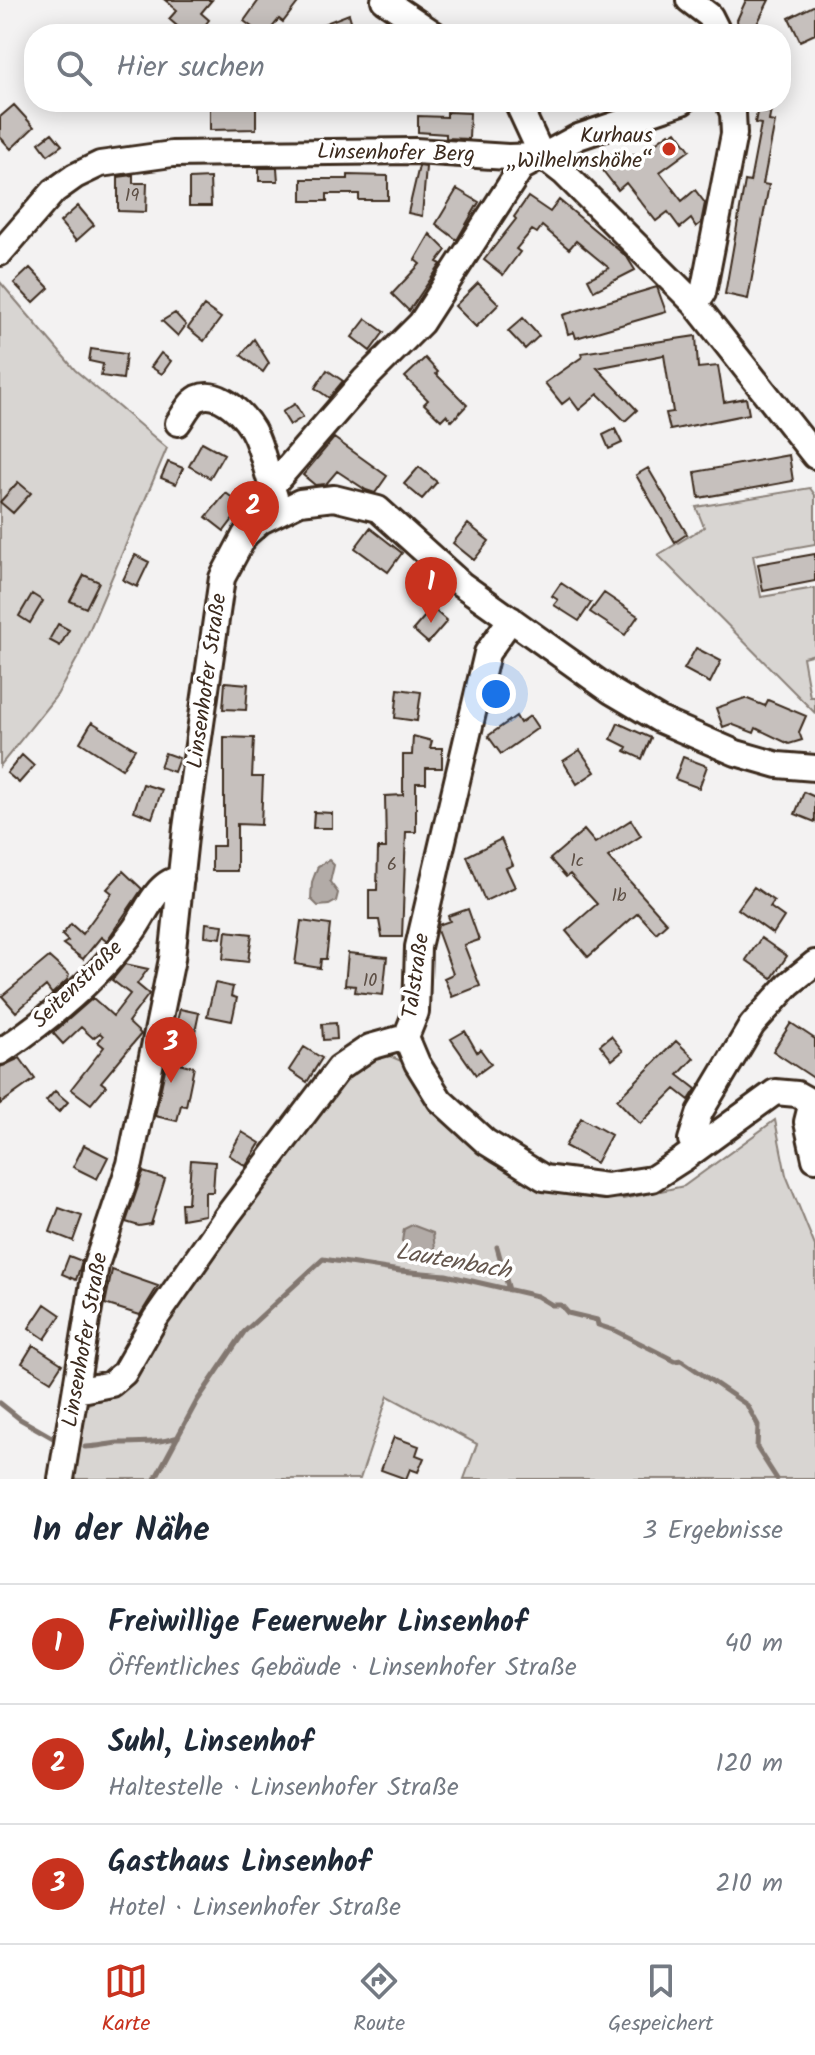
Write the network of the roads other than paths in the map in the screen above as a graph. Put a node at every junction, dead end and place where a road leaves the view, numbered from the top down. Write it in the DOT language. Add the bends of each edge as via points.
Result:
graph roads {
  1 [pos="384,0"];
  2 [pos="689,0"];
  3 [pos="419,24"];
  4 [pos="714,24"];
  5 [pos="522,112"];
  6 [pos="652,112"];
  7 [pos="733,112"];
  8 [pos="542,156"];
  9 [pos="0,253"];
  10 [pos="695,304"];
  11 [pos="178,423"];
  12 [pos="811,442"];
  13 [pos="275,499"];
  14 [pos="511,619"];
  15 [pos="815,768"];
  16 [pos="181,879"];
  17 [pos="815,963"];
  18 [pos="406,1037"];
  19 [pos="0,1052"];
  20 [pos="814,1103"];
  21 [pos="696,1149"];
  22 [pos="815,1159"];
  23 [pos="76,1391"];
  24 [pos="61,1479"];
  1 -- 3 [label="street"];
  2 -- 4 [label="street"];
  5 -- 8 [label="street"];
  6 -- 8 [label="street" via="578,137"];
  7 -- 10 [label="street" via="734,134 703,293"];
  8 -- 9 [label="street, Linsenhofer Berg" via="415,151 172,154 100,164 54,191"];
  8 -- 10 [label="street"];
  8 -- 13 [label="street" via="521,168 421,323 364,380"];
  10 -- 12 [label="street"];
  11 -- 13 [label="street" via="194,400 204,396 240,413 255,434"];
  13 -- 14 [label="street, Linsenhofer Straße" via="334,498 378,509 461,584"];
  13 -- 16 [label="street, Linsenhofer Straße" via="245,535 222,578"];
  14 -- 15 [label="street, Linsenhofer Straße" via="660,720 736,753"];
  14 -- 18 [label="street, Talstraße" via="487,653 418,947 416,1012"];
  16 -- 19 [label="street, Seitenstraße" via="164,885 134,930 91,978"];
  16 -- 23 [label="street, Linsenhofer Straße" via="172,959 133,1150 96,1265"];
  17 -- 21 [label="street" via="752,1025 700,1112 691,1140"];
  18 -- 21 [label="street" via="440,1100 486,1142 544,1178 606,1186 652,1179"];
  18 -- 23 [label="street, Talstraße" via="370,1047 339,1068 227,1216 124,1373 111,1384"];
  20 -- 21 [label="street" via="797,1094 775,1092"];
  20 -- 22 [label="street" via="807,1122"];
  23 -- 24 [label="street, Linsenhofer Straße"];
}
